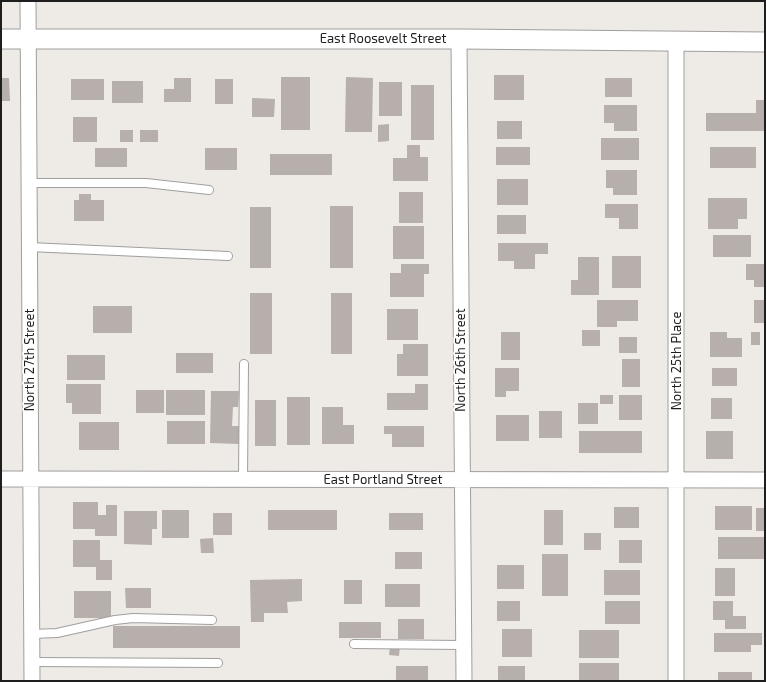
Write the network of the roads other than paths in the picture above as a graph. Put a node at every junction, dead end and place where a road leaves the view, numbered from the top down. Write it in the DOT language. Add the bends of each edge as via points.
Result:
graph roads {
  1 [pos="28,1"];
  2 [pos="1,38"];
  3 [pos="28,38"];
  4 [pos="459,39"];
  5 [pos="676,41"];
  6 [pos="765,42"];
  7 [pos="29,183"];
  8 [pos="209,190"];
  9 [pos="29,247"];
  10 [pos="228,256"];
  11 [pos="244,364"];
  12 [pos="1,479"];
  13 [pos="30,479"];
  14 [pos="244,479"];
  15 [pos="677,480"];
  16 [pos="765,480"];
  17 [pos="462,481"];
  18 [pos="212,620"];
  19 [pos="32,634"];
  20 [pos="354,644"];
  21 [pos="463,645"];
  22 [pos="32,662"];
  23 [pos="218,663"];
  24 [pos="32,681"];
  25 [pos="464,681"];
  26 [pos="676,681"];
  1 -- 3 [label="street, North 27th Street"];
  2 -- 3 [label="street, East Roosevelt Street"];
  3 -- 4 [label="street, East Roosevelt Street"];
  3 -- 7 [label="street, North 27th Street"];
  4 -- 5 [label="street, East Roosevelt Street"];
  4 -- 17 [label="street, North 26th Street"];
  5 -- 6 [label="street, East Roosevelt Street"];
  5 -- 15 [label="street, North 25th Place"];
  7 -- 8 [label="lane" via="146,183"];
  7 -- 9 [label="street, North 27th Street"];
  9 -- 10 [label="lane"];
  9 -- 13 [label="street, North 27th Street"];
  11 -- 14 [label="lane"];
  12 -- 13 [label="street, East Portland Street"];
  13 -- 14 [label="street, East Portland Street"];
  13 -- 19 [label="street, North 27th Street"];
  14 -- 17 [label="street, East Portland Street"];
  15 -- 16 [label="street, East Portland Street"];
  15 -- 17 [label="street, East Portland Street"];
  15 -- 26 [label="street, North 25th Place"];
  17 -- 21 [label="street, North 26th Street"];
  18 -- 19 [label="lane" via="133,618 57,633"];
  19 -- 22 [label="street, North 27th Street"];
  20 -- 21 [label="lane"];
  21 -- 25 [label="street, North 26th Street"];
  22 -- 23 [label="lane"];
  22 -- 24 [label="street, North 27th Street"];
}
